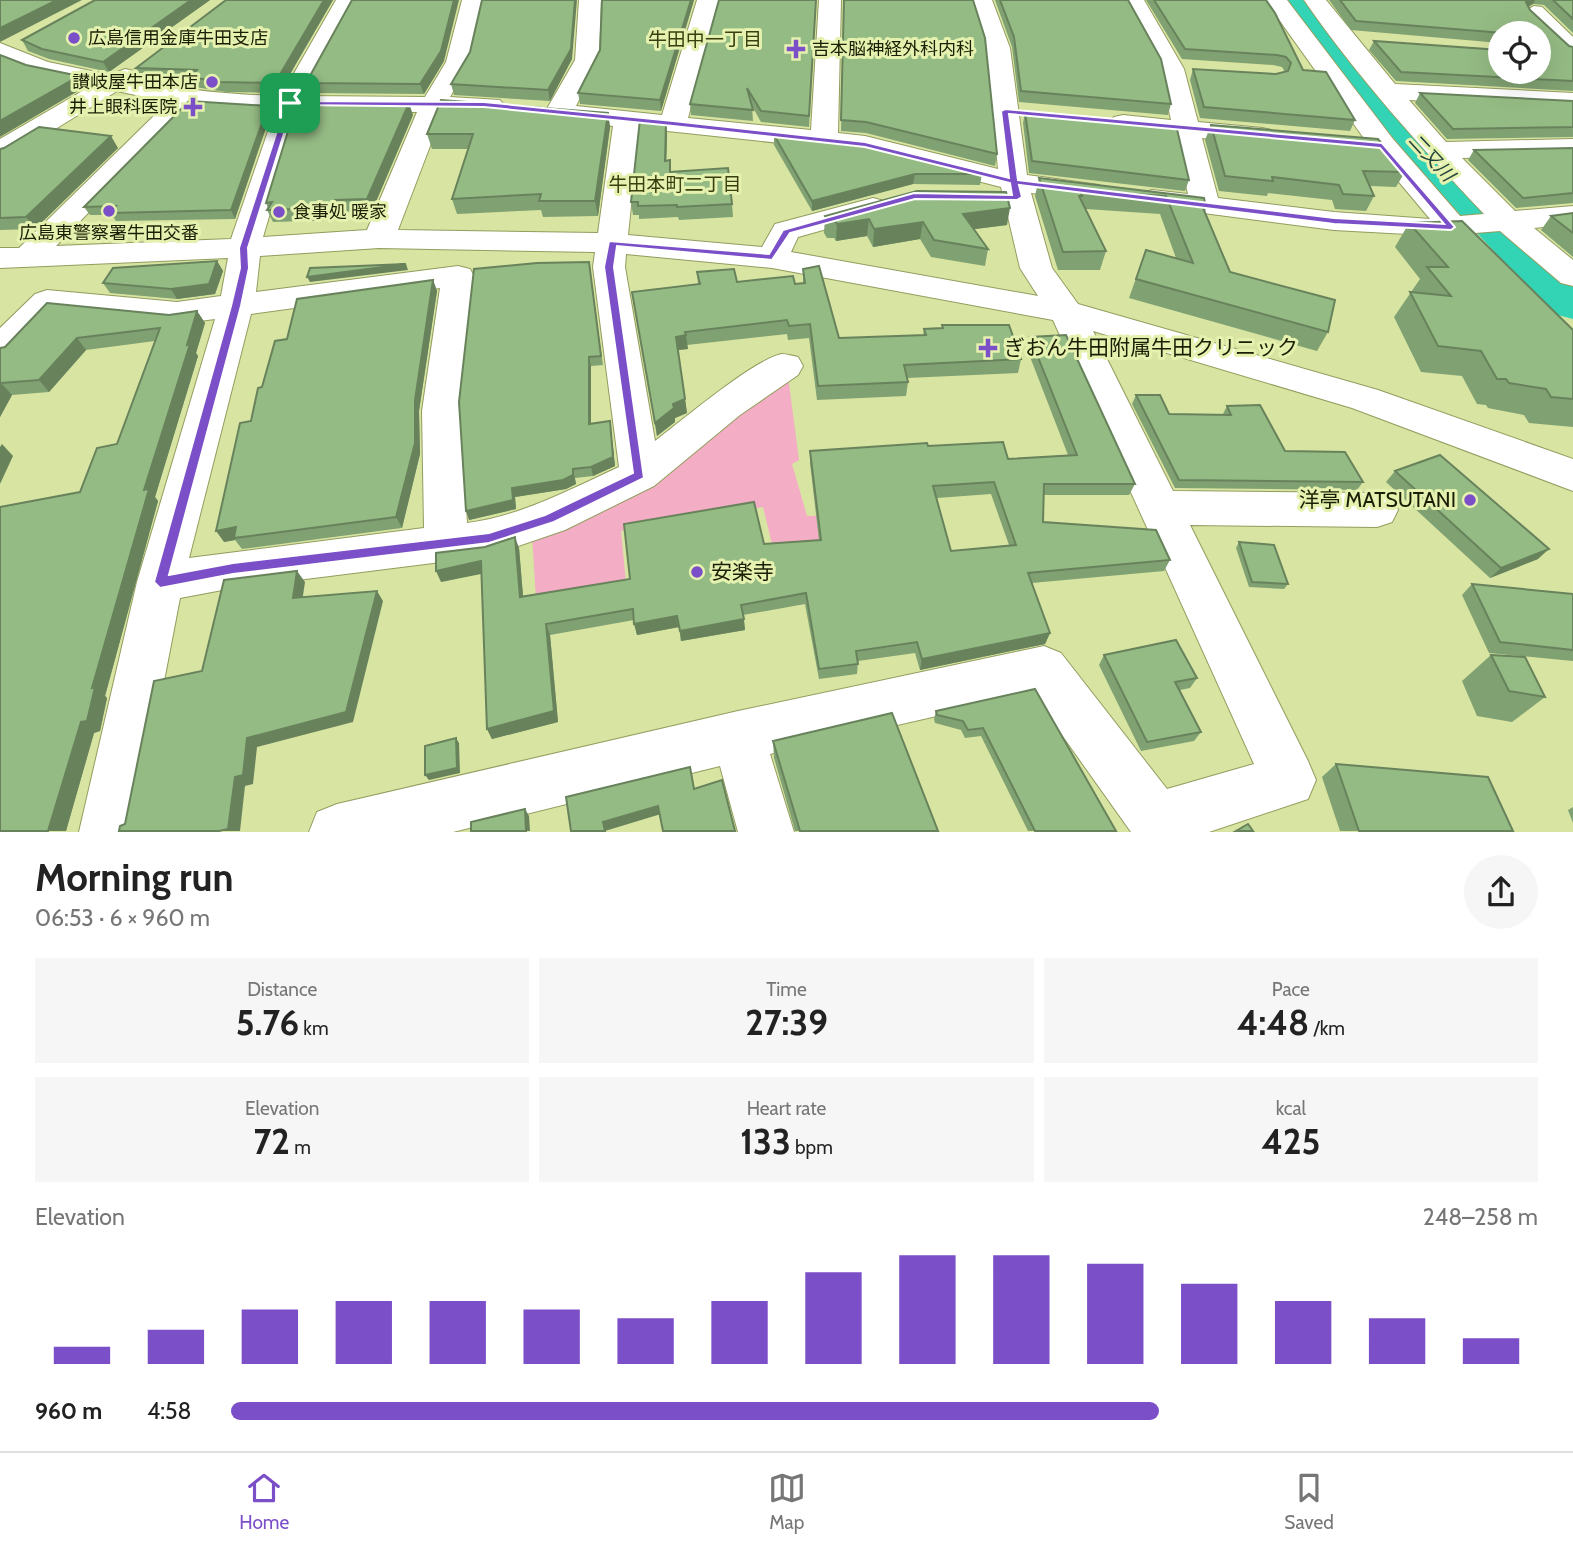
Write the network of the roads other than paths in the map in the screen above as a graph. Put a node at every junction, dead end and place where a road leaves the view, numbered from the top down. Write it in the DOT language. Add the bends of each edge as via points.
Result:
graph roads {
  1 [pos="347,0"];
  2 [pos="473,0"];
  3 [pos="590,0"];
  4 [pos="708,0"];
  5 [pos="830,0"];
  6 [pos="981,0"];
  7 [pos="1133,0"];
  8 [pos="1276,0"];
  9 [pos="1315,0"];
  10 [pos="1534,12"];
  11 [pos="7,49"];
  12 [pos="1573,49"];
  13 [pos="146,61"];
  14 [pos="115,83"];
  15 [pos="1388,91"];
  16 [pos="186,98"];
  17 [pos="1573,102"];
  18 [pos="290,103"];
  19 [pos="433,104"];
  20 [pos="539,110"];
  21 [pos="627,119"];
  22 [pos="1096,120"];
  23 [pos="673,123"];
  24 [pos="1187,130"];
  25 [pos="1291,138"];
  26 [pos="824,140"];
  27 [pos="1573,147"];
  28 [pos="1439,150"];
  29 [pos="0,151"];
  30 [pos="1016,189"];
  31 [pos="950,194"];
  32 [pos="902,200"];
  33 [pos="1205,205"];
  34 [pos="1573,215"];
  35 [pos="1501,222"];
  36 [pos="1457,226"];
  37 [pos="379,239"];
  38 [pos="613,243"];
  39 [pos="244,248"];
  40 [pos="1479,255"];
  41 [pos="15,257"];
  42 [pos="772,258"];
  43 [pos="1573,276"];
  44 [pos="236,306"];
  45 [pos="1066,312"];
  46 [pos="0,349"];
  47 [pos="785,366"];
  48 [pos="639,475"];
  49 [pos="1573,475"];
  50 [pos="1159,508"];
  51 [pos="1377,510"];
  52 [pos="446,544"];
  53 [pos="160,582"];
  54 [pos="738,736"];
  55 [pos="1161,825"];
  56 [pos="107,831"];
  57 [pos="337,831"];
  58 [pos="766,831"];
  1 -- 18 [label="street"];
  2 -- 19 [label="street" via="458,62"];
  3 -- 20 [label="street" via="587,60"];
  4 -- 23 [label="street"];
  5 -- 26 [label="street"];
  6 -- 30 [label="street" via="1018,112"];
  7 -- 24 [label="street" via="1185,70"];
  8 -- 36 [label="street" via="1369,144"];
  9 -- 15 [label="street" via="1356,39"];
  10 -- 12 [label="street"];
  11 -- 14 [label="street" via="41,68"];
  13 -- 14 [label="street"];
  14 -- 16 [label="street"];
  14 -- 29 [label="street"];
  15 -- 17 [label="street"];
  15 -- 28 [label="street"];
  16 -- 18 [label="street"];
  16 -- 41 [label="street"];
  18 -- 19 [label="street"];
  18 -- 39 [label="street"];
  19 -- 20 [label="street"];
  19 -- 37 [label="street"];
  20 -- 21 [label="street"];
  21 -- 23 [label="street"];
  21 -- 38 [label="street"];
  22 -- 24 [label="street"];
  23 -- 26 [label="street"];
  24 -- 25 [label="street"];
  24 -- 33 [label="street"];
  26 -- 30 [label="street" via="865,144"];
  27 -- 28 [label="street"];
  28 -- 35 [label="street"];
  30 -- 31 [label="street"];
  30 -- 33 [label="street"];
  30 -- 45 [label="street" via="1036,268"];
  32 -- 42 [label="street" via="786,232"];
  33 -- 36 [label="street" via="1334,221"];
  34 -- 35 [label="street"];
  35 -- 36 [label="street"];
  35 -- 43 [label="street"];
  36 -- 40 [label="street"];
  37 -- 38 [label="street"];
  37 -- 39 [label="street"];
  38 -- 42 [label="street"];
  38 -- 48 [label="street" via="609,267"];
  39 -- 41 [label="street"];
  39 -- 44 [label="street"];
  42 -- 45 [label="street"];
  44 -- 46 [label="street" via="177,313 47,301"];
  44 -- 52 [label="street" via="458,276 441,411"];
  44 -- 53 [label="street"];
  45 -- 49 [label="street" via="1365,399"];
  45 -- 50 [label="street"];
  47 -- 48 [label="street"];
  48 -- 52 [label="street" via="550,518 489,538"];
  50 -- 51 [label="street"];
  50 -- 55 [label="street" via="1289,780"];
  52 -- 53 [label="street"];
  53 -- 56 [label="street"];
  54 -- 55 [label="street" via="1044,669"];
  54 -- 57 [label="street"];
  54 -- 58 [label="street"];
}
